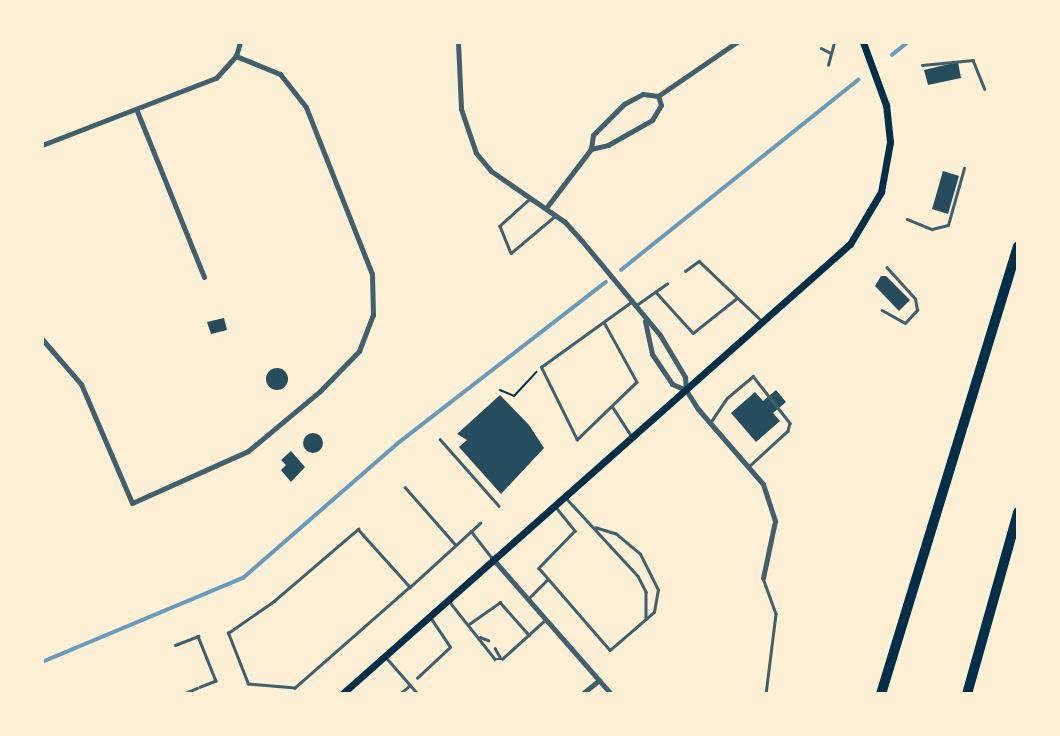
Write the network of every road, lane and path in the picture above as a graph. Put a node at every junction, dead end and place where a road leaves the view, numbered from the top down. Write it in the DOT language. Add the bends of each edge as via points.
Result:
graph roads {
  1 [pos="240,42"];
  2 [pos="458,42"];
  3 [pos="737,42"];
  4 [pos="827,42"];
  5 [pos="863,42"];
  6 [pos="833,43"];
  7 [pos="821,48"];
  8 [pos="831,53"];
  9 [pos="236,56"];
  10 [pos="828,65"];
  11 [pos="922,65"];
  12 [pos="985,89"];
  13 [pos="658,96"];
  14 [pos="137,111"];
  15 [pos="42,145"];
  16 [pos="591,149"];
  17 [pos="964,168"];
  18 [pos="532,197"];
  19 [pos="546,208"];
  20 [pos="556,215"];
  21 [pos="907,219"];
  22 [pos="1018,246"];
  23 [pos="887,268"];
  24 [pos="685,271"];
  25 [pos="204,277"];
  26 [pos="667,284"];
  27 [pos="656,292"];
  28 [pos="737,298"];
  29 [pos="633,304"];
  30 [pos="882,310"];
  31 [pos="645,321"];
  32 [pos="762,321"];
  33 [pos="604,322"];
  34 [pos="42,339"];
  35 [pos="541,368"];
  36 [pos="500,390"];
  37 [pos="686,390"];
  38 [pos="612,406"];
  39 [pos="710,424"];
  40 [pos="633,438"];
  41 [pos="440,439"];
  42 [pos="748,467"];
  43 [pos="405,487"];
  44 [pos="565,497"];
  45 [pos="499,506"];
  46 [pos="554,506"];
  47 [pos="1018,512"];
  48 [pos="480,523"];
  49 [pos="596,528"];
  50 [pos="471,531"];
  51 [pos="457,545"];
  52 [pos="492,558"];
  53 [pos="763,578"];
  54 [pos="548,579"];
  55 [pos="410,587"];
  56 [pos="447,598"];
  57 [pos="528,599"];
  58 [pos="428,615"];
  59 [pos="546,619"];
  60 [pos="646,619"];
  61 [pos="469,624"];
  62 [pos="529,635"];
  63 [pos="480,637"];
  64 [pos="488,640"];
  65 [pos="175,645"];
  66 [pos="495,648"];
  67 [pos="385,656"];
  68 [pos="500,658"];
  69 [pos="417,678"];
  70 [pos="599,680"];
  71 [pos="411,685"];
  72 [pos="153,694"];
  73 [pos="174,694"];
  74 [pos="183,694"];
  75 [pos="342,694"];
  76 [pos="400,694"];
  77 [pos="418,694"];
  78 [pos="582,694"];
  79 [pos="611,694"];
  80 [pos="766,694"];
  81 [pos="881,694"];
  82 [pos="967,694"];
  1 -- 9 [label="street"];
  2 -- 18 [label="street" via="461,109 471,145 491,171"];
  3 -- 13 [label="street"];
  4 -- 6 [label="lane"];
  5 -- 32 [label="main road" via="889,120 889,152 881,192 867,222 838,257"];
  6 -- 8 [label="lane"];
  7 -- 8 [label="lane"];
  8 -- 10 [label="lane"];
  9 -- 14 [label="street" via="216,78"];
  9 -- 34 [label="street" via="280,74 306,107 372,274 373,315 359,351 320,391 248,451 132,503 81,384"];
  11 -- 12 [label="lane" via="973,60"];
  13 -- 16 [label="street" via="661,105 652,120 608,145"];
  13 -- 16 [label="street" via="642,94 604,119 593,135"];
  14 -- 15 [label="street"];
  14 -- 25 [label="street"];
  16 -- 19 [label="street"];
  17 -- 21 [label="lane" via="948,225 932,229"];
  18 -- 19 [label="street"];
  18 -- 20 [label="lane" via="500,226 511,253"];
  19 -- 20 [label="street"];
  20 -- 29 [label="street"];
  22 -- 81 [label="highway"];
  23 -- 30 [label="lane" via="915,299 918,310 905,323"];
  24 -- 28 [label="lane" via="699,261"];
  26 -- 27 [label="lane"];
  27 -- 28 [label="lane" via="693,333"];
  27 -- 29 [label="lane"];
  28 -- 32 [label="lane"];
  29 -- 31 [label="street"];
  29 -- 33 [label="lane"];
  31 -- 37 [label="street" via="660,335 685,377"];
  31 -- 37 [label="street" via="652,354 671,384"];
  32 -- 37 [label="main road"];
  33 -- 35 [label="lane"];
  33 -- 38 [label="lane" via="637,382"];
  35 -- 36 [label="path" via="514,396"];
  35 -- 38 [label="lane" via="577,440"];
  37 -- 39 [label="street"];
  37 -- 40 [label="main road"];
  38 -- 40 [label="lane"];
  39 -- 42 [label="street"];
  39 -- 42 [label="lane" via="727,398 753,376 789,419 788,431"];
  40 -- 44 [label="main road"];
  41 -- 45 [label="lane"];
  42 -- 53 [label="street" via="763,484 774,513 775,533"];
  43 -- 51 [label="lane"];
  44 -- 46 [label="main road"];
  44 -- 49 [label="lane"];
  46 -- 52 [label="main road"];
  46 -- 54 [label="lane" via="574,528 573,537 539,568"];
  47 -- 82 [label="highway"];
  48 -- 50 [label="lane"];
  49 -- 60 [label="lane" via="643,584"];
  49 -- 60 [label="lane" via="626,540 646,561 659,599"];
  50 -- 51 [label="lane"];
  50 -- 52 [label="lane"];
  51 -- 55 [label="lane"];
  52 -- 56 [label="main road"];
  52 -- 57 [label="street"];
  53 -- 80 [label="lane" via="776,614"];
  54 -- 57 [label="lane"];
  54 -- 60 [label="lane" via="610,650"];
  55 -- 55 [label="lane" via="358,529 274,601 228,633 248,684 295,688"];
  56 -- 58 [label="main road"];
  56 -- 61 [label="lane"];
  57 -- 59 [label="street"];
  58 -- 67 [label="main road"];
  58 -- 69 [label="lane" via="450,647"];
  59 -- 62 [label="lane"];
  59 -- 70 [label="street"];
  61 -- 62 [label="lane" via="500,602"];
  61 -- 63 [label="lane"];
  62 -- 68 [label="lane"];
  63 -- 64 [label="lane"];
  63 -- 68 [label="lane" via="495,659"];
  65 -- 74 [label="lane" via="198,636 216,681"];
  66 -- 68 [label="lane"];
  67 -- 71 [label="lane"];
  67 -- 75 [label="main road"];
  70 -- 78 [label="street"];
  70 -- 79 [label="street"];
  71 -- 76 [label="lane"];
  71 -- 77 [label="lane"];
  72 -- 73 [label="lane"];
}
